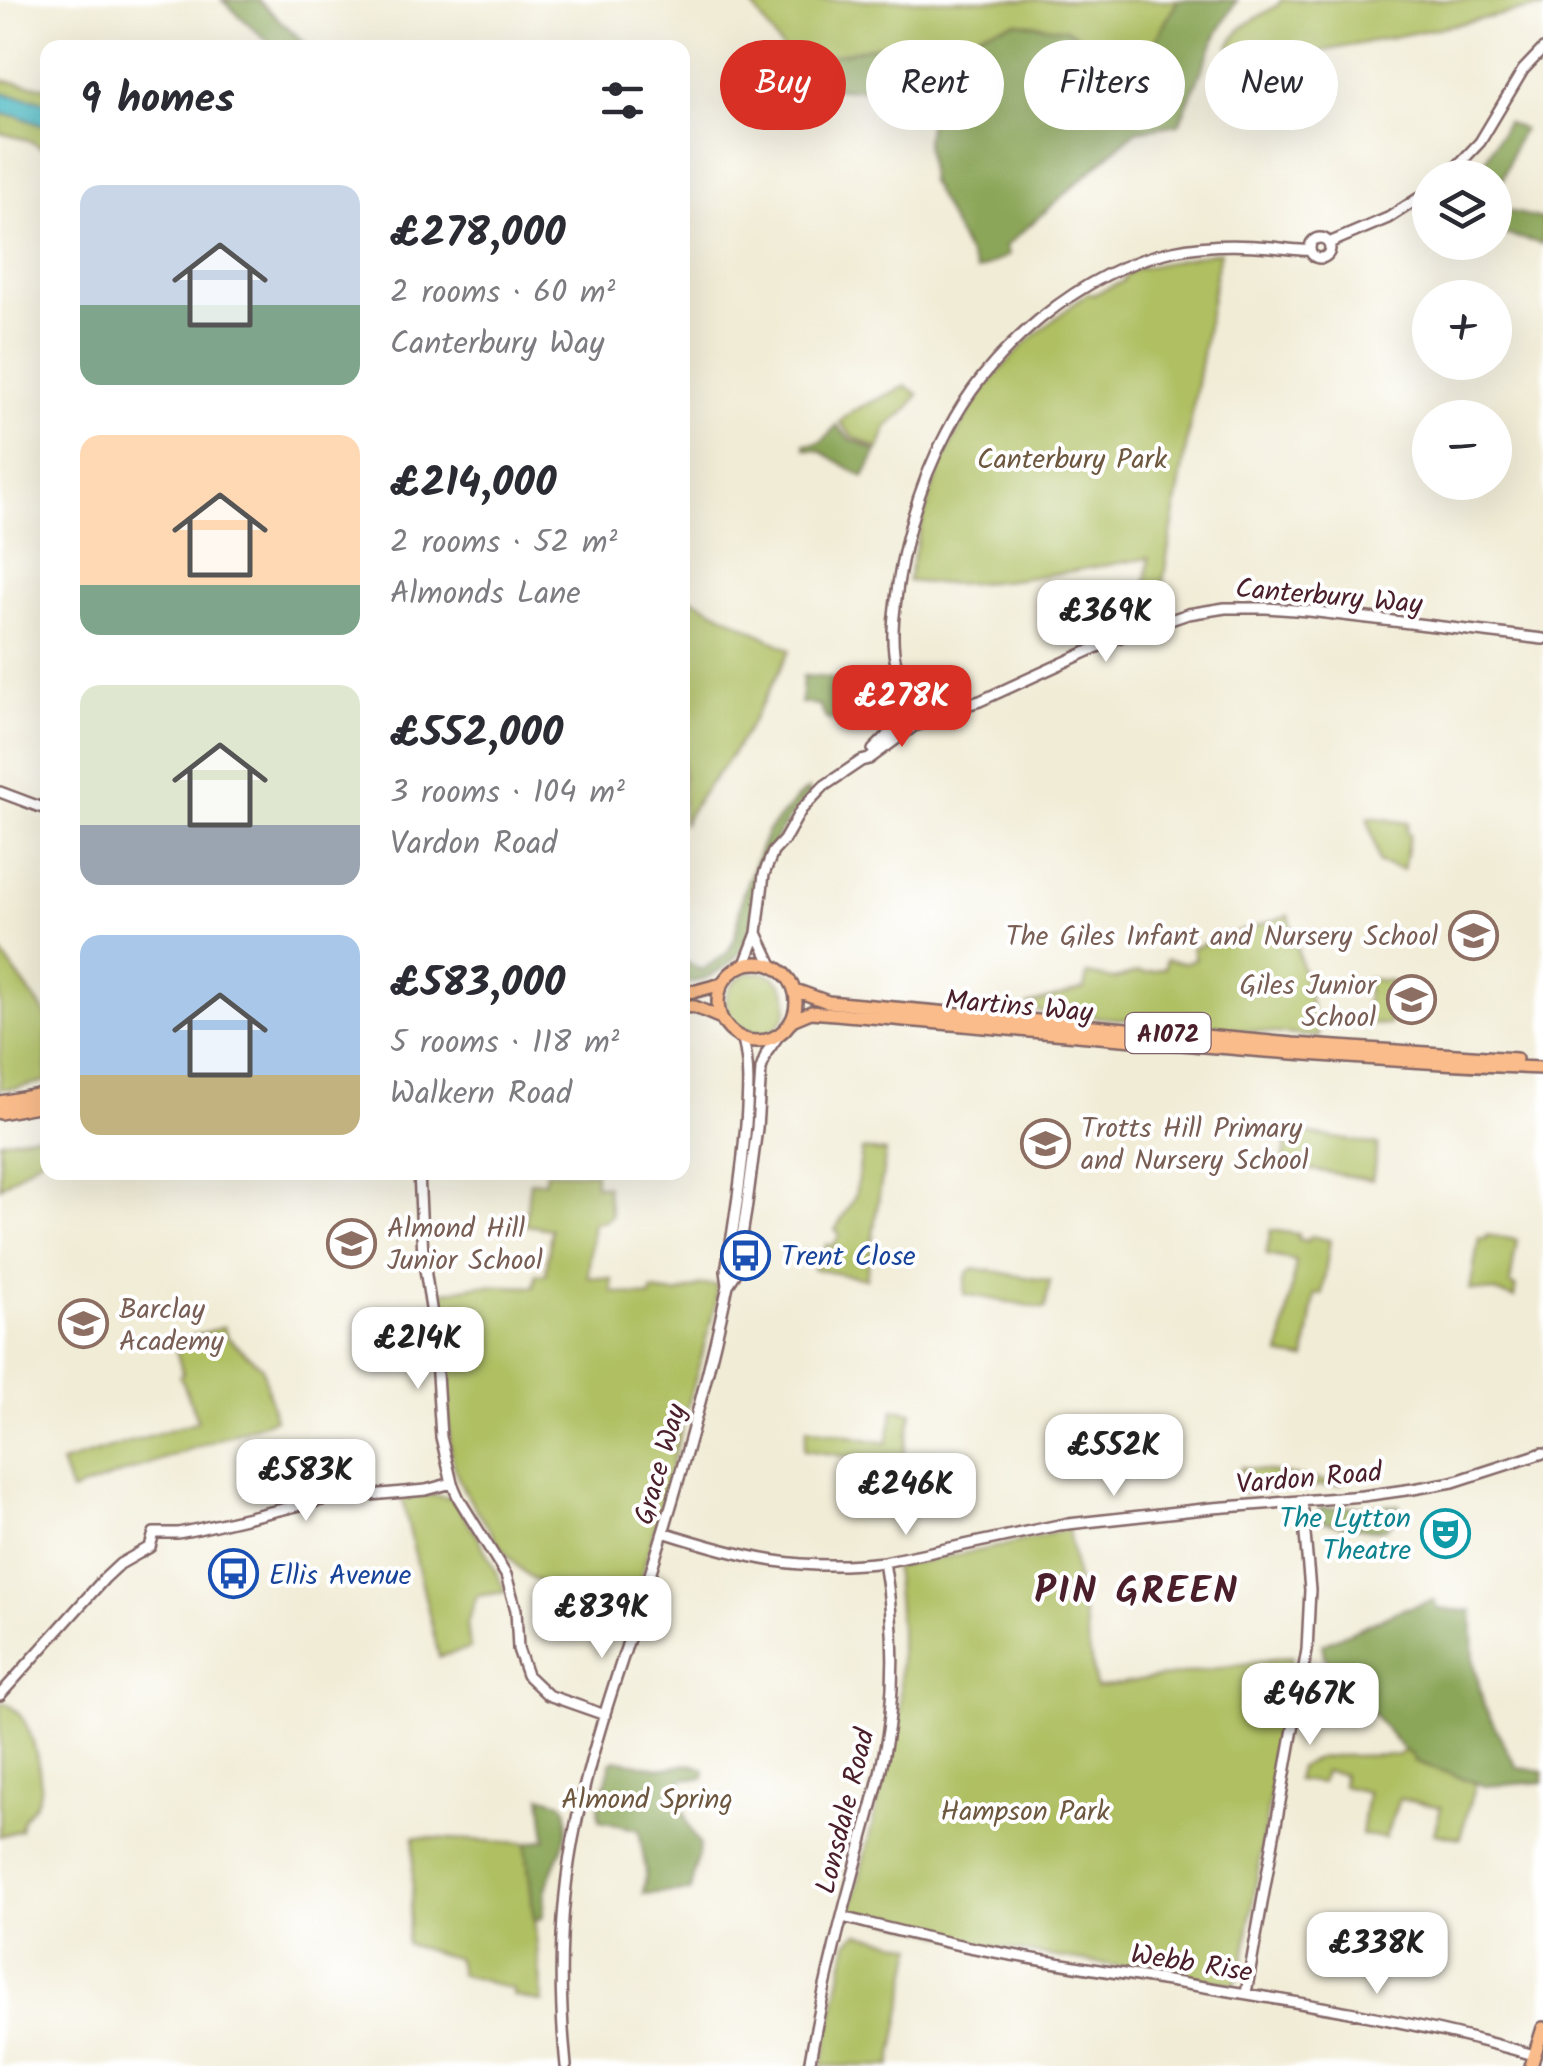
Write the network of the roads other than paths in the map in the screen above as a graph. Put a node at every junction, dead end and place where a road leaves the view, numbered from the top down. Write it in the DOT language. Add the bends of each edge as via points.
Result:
graph roads {
  1 [pos="1543,49"];
  2 [pos="1463,160"];
  3 [pos="1412,203"];
  4 [pos="1543,639"];
  5 [pos="904,689"];
  6 [pos="920,701"];
  7 [pos="902,704"];
  8 [pos="949,708"];
  9 [pos="901,716"];
  10 [pos="927,717"];
  11 [pos="914,726"];
  12 [pos="860,761"];
  13 [pos="0,792"];
  14 [pos="40,807"];
  15 [pos="756,933"];
  16 [pos="744,964"];
  17 [pos="772,965"];
  18 [pos="722,984"];
  19 [pos="795,990"];
  20 [pos="690,992"];
  21 [pos="690,1007"];
  22 [pos="721,1018"];
  23 [pos="792,1020"];
  24 [pos="779,1035"];
  25 [pos="743,1039"];
  26 [pos="1543,1064"];
  27 [pos="40,1094"];
  28 [pos="0,1102"];
  29 [pos="40,1106"];
  30 [pos="0,1113"];
  31 [pos="419,1180"];
  32 [pos="728,1285"];
  33 [pos="1543,1454"];
  34 [pos="452,1483"];
  35 [pos="1302,1501"];
  36 [pos="663,1532"];
  37 [pos="884,1562"];
  38 [pos="0,1695"];
  39 [pos="606,1715"];
  40 [pos="842,1917"];
  41 [pos="1246,1992"];
  42 [pos="1543,2028"];
  43 [pos="1533,2060"];
  44 [pos="566,2066"];
  45 [pos="809,2066"];
  1 -- 2 [label="street"];
  3 -- 5 [label="street" via="1329,243 1322,258 1310,250 1203,246 1138,261 1036,323 965,402 927,478 905,549 893,626"];
  4 -- 8 [label="street, Canterbury Way" via="1225,608 1114,638 980,701"];
  5 -- 6 [label="street"];
  5 -- 7 [label="street"];
  6 -- 7 [label="street"];
  6 -- 8 [label="street, Canterbury Way"];
  6 -- 10 [label="street"];
  7 -- 9 [label="street"];
  8 -- 10 [label="street, Canterbury Way"];
  9 -- 11 [label="street"];
  9 -- 12 [label="street"];
  10 -- 11 [label="street"];
  11 -- 12 [label="street"];
  12 -- 15 [label="street" via="815,795 773,852"];
  13 -- 14 [label="street"];
  15 -- 16 [label="street"];
  15 -- 17 [label="street"];
  16 -- 17 [label="main road"];
  16 -- 18 [label="main road"];
  17 -- 19 [label="main road"];
  18 -- 20 [label="main road"];
  18 -- 22 [label="main road"];
  19 -- 23 [label="main road"];
  19 -- 26 [label="main road, Martins Way / A1072" via="828,1002"];
  21 -- 22 [label="main road"];
  22 -- 25 [label="main road"];
  23 -- 24 [label="main road"];
  23 -- 26 [label="main road, Martins Way / A1072" via="811,1012 1401,1062"];
  24 -- 25 [label="main road"];
  24 -- 32 [label="street, Grace Way" via="761,1069 746,1211"];
  25 -- 32 [label="street, Grace Way" via="748,1085"];
  27 -- 28 [label="main road"];
  29 -- 30 [label="main road"];
  31 -- 34 [label="street" via="441,1437"];
  32 -- 36 [label="street, Grace Way"];
  33 -- 35 [label="street, Vardon Road" via="1453,1482"];
  34 -- 38 [label="street" via="341,1496 198,1530 154,1532 150,1547 104,1579"];
  34 -- 39 [label="street" via="506,1575 527,1675 548,1696"];
  35 -- 37 [label="street, Vardon Road" via="1059,1526"];
  35 -- 41 [label="street" via="1310,1590 1307,1650"];
  36 -- 37 [label="street, Vardon Road" via="760,1560"];
  36 -- 39 [label="street, Grace Way"];
  37 -- 40 [label="street, Lonsdale Road" via="892,1627 890,1712"];
  39 -- 44 [label="street, Grace Way" via="565,1891"];
  40 -- 41 [label="street, Webb Rise" via="990,1951"];
  40 -- 45 [label="street, Lonsdale Road"];
  41 -- 43 [label="street, Webb Rise" via="1366,2015"];
  42 -- 43 [label="main road"];
}
